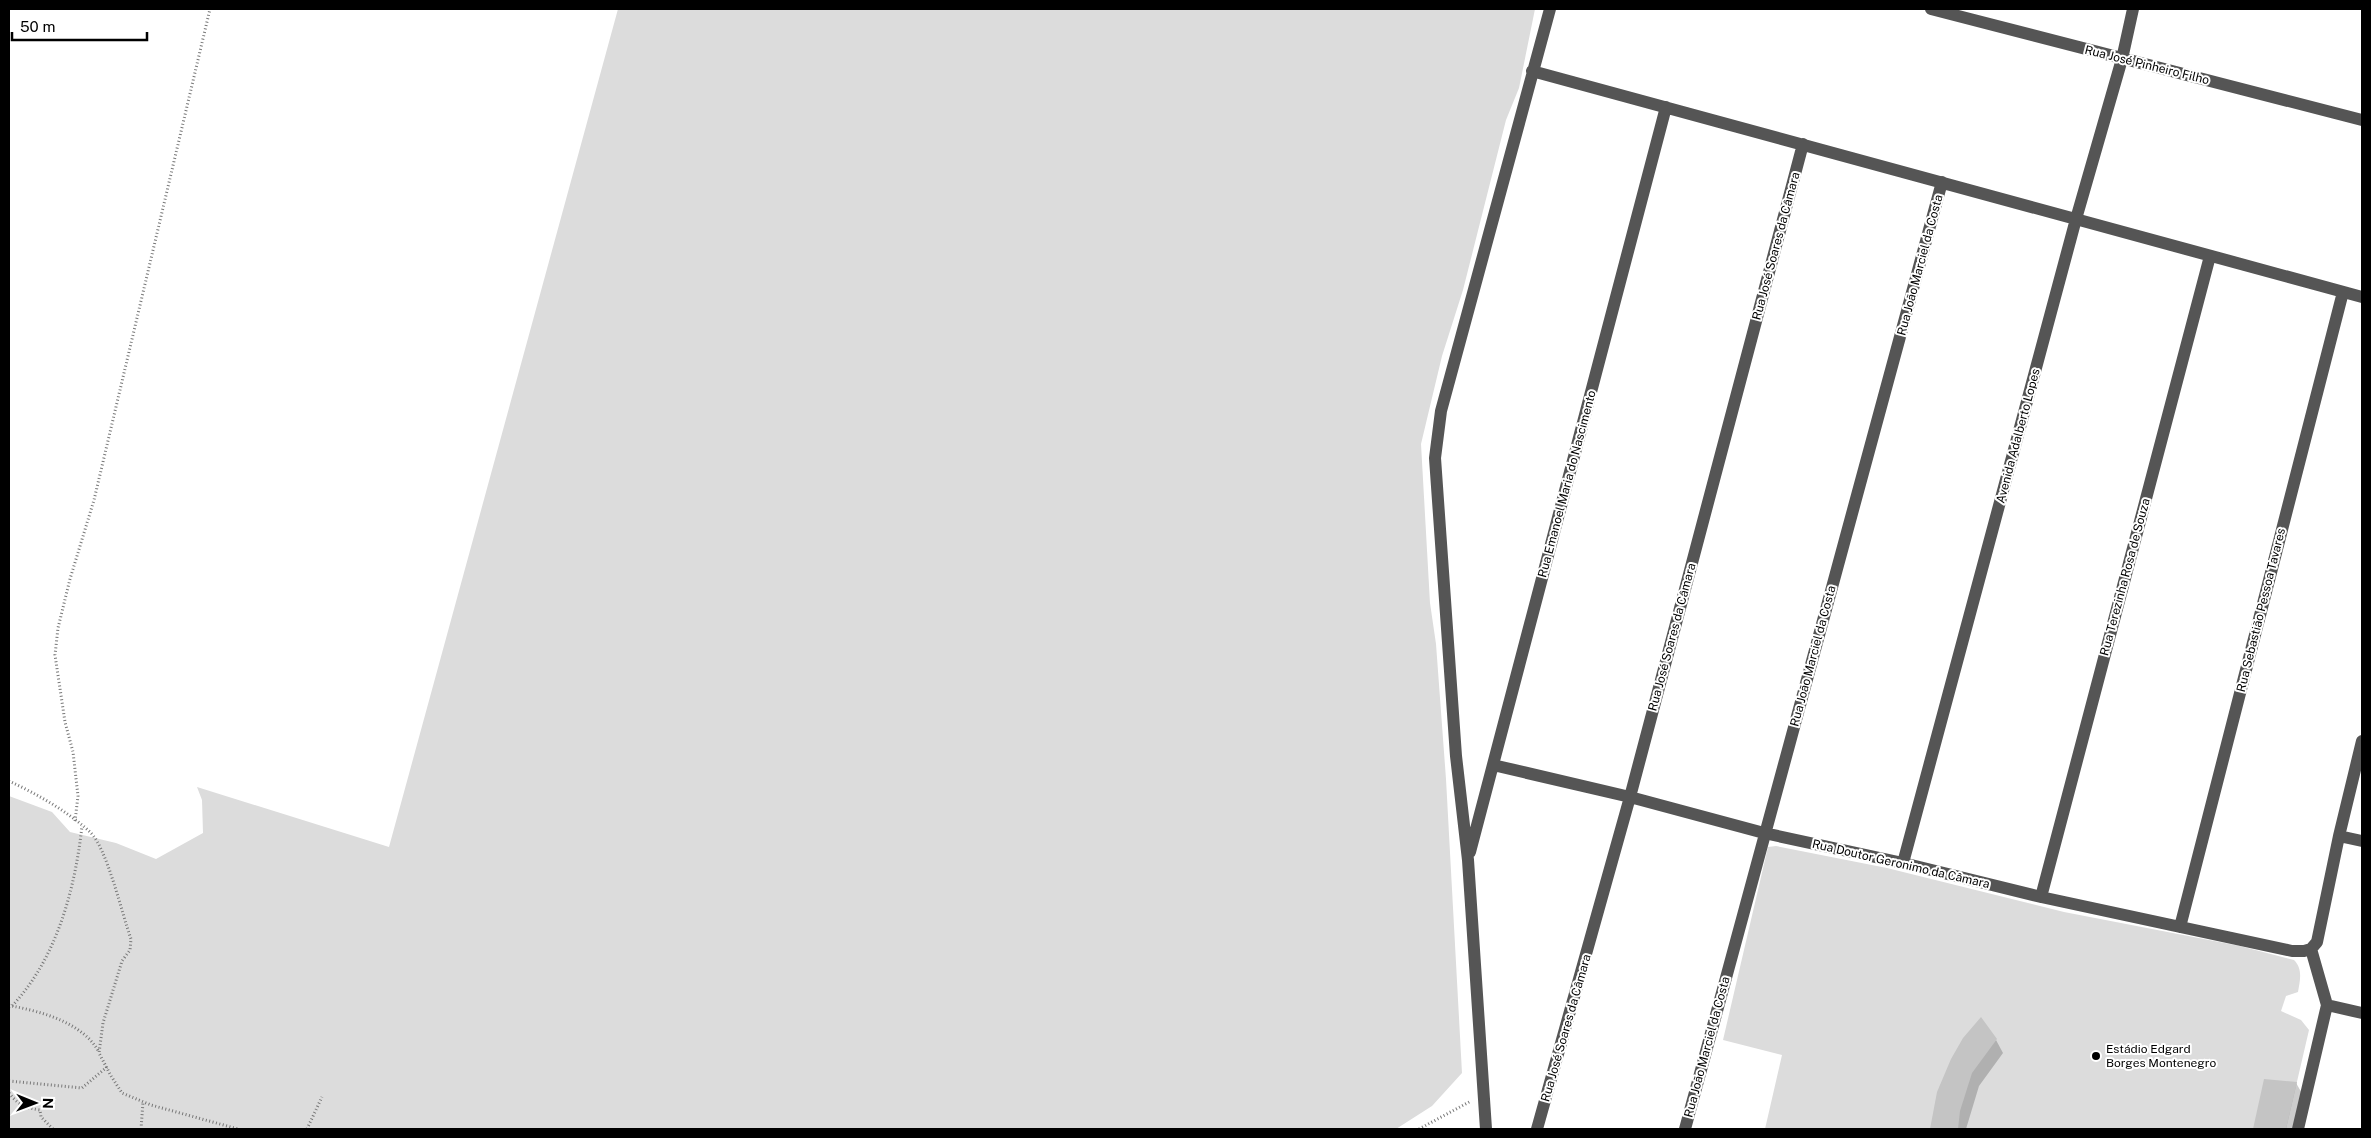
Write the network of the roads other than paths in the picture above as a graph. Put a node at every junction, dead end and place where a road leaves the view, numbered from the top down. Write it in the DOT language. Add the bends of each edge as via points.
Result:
graph roads {
  1 [pos="1550,9"];
  2 [pos="1931,9"];
  3 [pos="2133,9"];
  4 [pos="2122,59"];
  5 [pos="1532,71"];
  6 [pos="1666,107"];
  7 [pos="2362,120"];
  8 [pos="1803,144"];
  9 [pos="1942,182"];
  10 [pos="2076,219"];
  11 [pos="2210,256"];
  12 [pos="2342,292"];
  13 [pos="2362,296"];
  14 [pos="2362,741"];
  15 [pos="1493,766"];
  16 [pos="1630,798"];
  17 [pos="1764,833"];
  18 [pos="2339,836"];
  19 [pos="2362,841"];
  20 [pos="1468,860"];
  21 [pos="1903,863"];
  22 [pos="2040,897"];
  23 [pos="2180,927"];
  24 [pos="2311,949"];
  25 [pos="2326,1005"];
  26 [pos="2362,1012"];
  27 [pos="1486,1129"];
  28 [pos="1537,1129"];
  29 [pos="1685,1129"];
  30 [pos="2298,1129"];
  1 -- 5 [label="street"];
  2 -- 4 [label="street, Rua José Pinheiro Filho"];
  3 -- 4 [label="street, Avenida Adalberto Lopes"];
  4 -- 7 [label="street, Rua José Pinheiro Filho"];
  4 -- 10 [label="street, Avenida Adalberto Lopes"];
  5 -- 6 [label="street"];
  5 -- 20 [label="street" via="1441,411 1435,458 1456,756"];
  6 -- 8 [label="street"];
  6 -- 15 [label="street, Rua Emanoel Maria do Nascimento"];
  8 -- 9 [label="street"];
  8 -- 16 [label="street, Rua José Soares da Câmara"];
  9 -- 10 [label="street"];
  9 -- 17 [label="street, Rua João Marciel da Costa"];
  10 -- 11 [label="street"];
  10 -- 21 [label="street, Avenida Adalberto Lopes"];
  11 -- 12 [label="street"];
  11 -- 22 [label="street, Rua Terezinha Rosa de Souza"];
  12 -- 13 [label="street"];
  12 -- 23 [label="street, Rua Sebastião Pessoa Tavares"];
  14 -- 18 [label="street"];
  15 -- 16 [label="street, Rua Doutor Geronimo da Câmara"];
  15 -- 20 [label="street, Rua Emanoel Maria do Nascimento"];
  16 -- 17 [label="street, Rua Doutor Geronimo da Câmara"];
  16 -- 28 [label="street, Rua José Soares da Câmara"];
  17 -- 21 [label="street, Rua Doutor Geronimo da Câmara"];
  17 -- 29 [label="street, Rua João Marciel da Costa"];
  18 -- 19 [label="street"];
  18 -- 24 [label="street" via="2317,942"];
  20 -- 27 [label="street"];
  21 -- 22 [label="street, Rua Doutor Geronimo da Câmara"];
  22 -- 23 [label="street, Rua Doutor Geronimo da Câmara"];
  23 -- 24 [label="street, Rua Doutor Geronimo da Câmara" via="2292,950"];
  24 -- 25 [label="street"];
  25 -- 26 [label="street"];
  25 -- 30 [label="street"];
}
